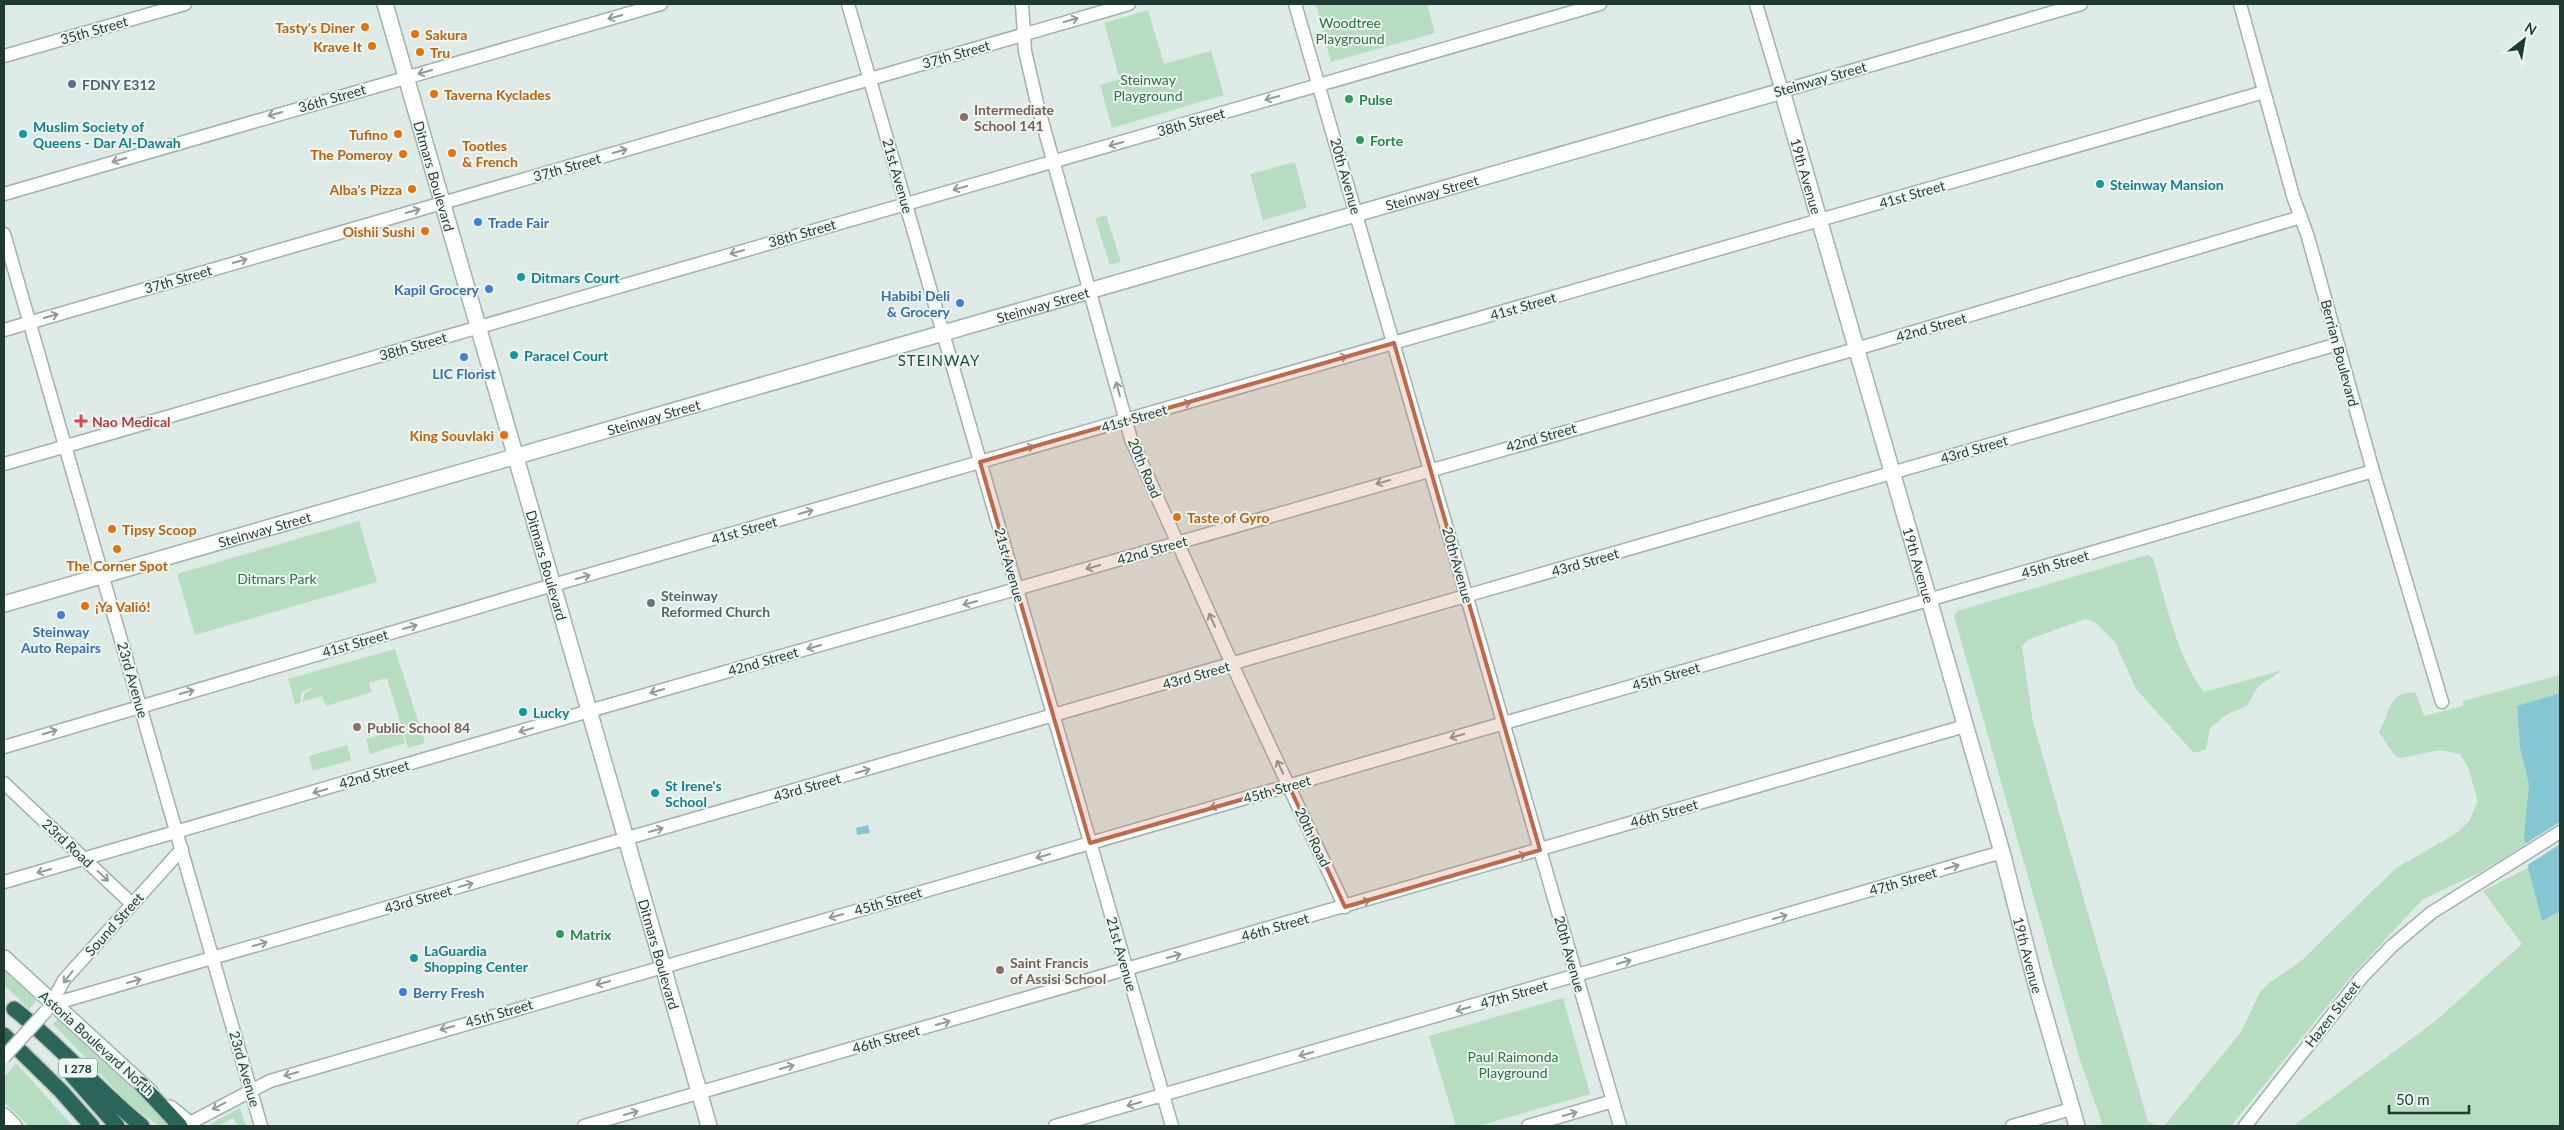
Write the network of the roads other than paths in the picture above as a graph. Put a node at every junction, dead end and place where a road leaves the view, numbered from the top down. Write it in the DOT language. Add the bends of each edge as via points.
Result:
graph roads {
  1 [pos="185,4"];
  2 [pos="385,4"];
  3 [pos="662,4"];
  4 [pos="848,4"];
  5 [pos="1022,4"];
  6 [pos="1130,4"];
  7 [pos="1295,4"];
  8 [pos="1600,4"];
  9 [pos="1756,4"];
  10 [pos="2081,4"];
  11 [pos="2240,4"];
  12 [pos="1024,34"];
  13 [pos="4,56"];
  14 [pos="407,78"];
  15 [pos="870,79"];
  16 [pos="1319,85"];
  17 [pos="1782,91"];
  18 [pos="2264,92"];
  19 [pos="1054,162"];
  20 [pos="4,194"];
  21 [pos="443,203"];
  22 [pos="906,203"];
  23 [pos="1356,214"];
  24 [pos="2301,217"];
  25 [pos="1819,221"];
  26 [pos="4,234"];
  27 [pos="1091,290"];
  28 [pos="29,322"];
  29 [pos="478,327"];
  30 [pos="4,330"];
  31 [pos="943,332"];
  32 [pos="1394,343"];
  33 [pos="2338,344"];
  34 [pos="1856,349"];
  35 [pos="1126,420"];
  36 [pos="65,446"];
  37 [pos="516,456"];
  38 [pos="980,462"];
  39 [pos="4,464"];
  40 [pos="1430,469"];
  41 [pos="2373,471"];
  42 [pos="1892,473"];
  43 [pos="1177,543"];
  44 [pos="103,576"];
  45 [pos="553,585"];
  46 [pos="1017,589"];
  47 [pos="1467,596"];
  48 [pos="1928,601"];
  49 [pos="4,604"];
  50 [pos="1232,665"];
  51 [pos="2442,702"];
  52 [pos="140,705"];
  53 [pos="589,711"];
  54 [pos="1054,715"];
  55 [pos="1504,723"];
  56 [pos="1965,726"];
  57 [pos="4,747"];
  58 [pos="4,783"];
  59 [pos="1289,786"];
  60 [pos="2560,832"];
  61 [pos="177,833"];
  62 [pos="627,839"];
  63 [pos="1090,843"];
  64 [pos="182,849"];
  65 [pos="1540,850"];
  66 [pos="2002,852"];
  67 [pos="85,859"];
  68 [pos="4,882"];
  69 [pos="132,904"];
  70 [pos="1345,907"];
  71 [pos="4,958"];
  72 [pos="213,958"];
  73 [pos="663,966"];
  74 [pos="1127,970"];
  75 [pos="1577,976"];
  76 [pos="9,1004"];
  77 [pos="50,1008"];
  78 [pos="4,1035"];
  79 [pos="17,1049"];
  80 [pos="4,1057"];
  81 [pos="141,1084"];
  82 [pos="251,1090"];
  83 [pos="700,1093"];
  84 [pos="1163,1095"];
  85 [pos="1613,1101"];
  86 [pos="2071,1110"];
  87 [pos="4,1116"];
  88 [pos="187,1125"];
  89 [pos="14,1126"];
  90 [pos="78,1126"];
  91 [pos="92,1126"];
  92 [pos="117,1126"];
  93 [pos="142,1126"];
  94 [pos="261,1126"];
  95 [pos="584,1126"];
  96 [pos="709,1126"];
  97 [pos="1055,1126"];
  98 [pos="1172,1126"];
  99 [pos="1528,1126"];
  100 [pos="1620,1126"];
  101 [pos="2012,1126"];
  102 [pos="2077,1126"];
  103 [pos="2245,1126"];
  1 -- 13 [label="street, 35th Street"];
  2 -- 14 [label="street, Ditmars Boulevard"];
  3 -- 14 [label="street, 36th Street, one-way"];
  4 -- 15 [label="street, 21st Avenue"];
  5 -- 12 [label="street, 20th Road"];
  12 -- 6 [label="street, 37th Street, one-way"];
  7 -- 16 [label="street, 20th Avenue"];
  8 -- 16 [label="street, 38th Street"];
  9 -- 17 [label="street, 19th Avenue"];
  10 -- 17 [label="street, Steinway Street"];
  11 -- 18 [label="street, Berrian Boulevard"];
  12 -- 15 [label="street, 37th Street"];
  12 -- 19 [label="street, 20th Road" via="1029,68"];
  14 -- 20 [label="street, 36th Street, one-way"];
  14 -- 21 [label="street, Ditmars Boulevard"];
  21 -- 15 [label="street, 37th Street, one-way"];
  15 -- 22 [label="street, 21st Avenue"];
  16 -- 19 [label="street, 38th Street, one-way"];
  16 -- 23 [label="street, 20th Avenue"];
  17 -- 23 [label="street, Steinway Street"];
  17 -- 25 [label="street, 19th Avenue"];
  18 -- 24 [label="street, Berrian Boulevard"];
  18 -- 25 [label="street, 41st Street"];
  19 -- 22 [label="street, 38th Street, one-way"];
  19 -- 27 [label="street, 20th Road"];
  28 -- 21 [label="street, 37th Street, one-way"];
  21 -- 29 [label="street, Ditmars Boulevard"];
  22 -- 29 [label="street, 38th Street, one-way"];
  22 -- 31 [label="street, 21st Avenue"];
  23 -- 27 [label="street, Steinway Street"];
  23 -- 32 [label="street, 20th Avenue"];
  24 -- 33 [label="street, Berrian Boulevard"];
  24 -- 34 [label="street, 42nd Street"];
  25 -- 32 [label="street, 41st Street"];
  25 -- 34 [label="street, 19th Avenue"];
  26 -- 28 [label="street, 23rd Avenue"];
  27 -- 31 [label="street, Steinway Street"];
  35 -- 27 [label="street, 20th Road, one-way"];
  28 -- 30 [label="street, 37th Street"];
  28 -- 36 [label="street, 23rd Avenue"];
  29 -- 36 [label="street, 38th Street"];
  29 -- 37 [label="street, Ditmars Boulevard"];
  31 -- 37 [label="street, Steinway Street"];
  31 -- 38 [label="street, 21st Avenue"];
  35 -- 32 [label="street, 41st Street, one-way"];
  32 -- 40 [label="street, 20th Avenue"];
  33 -- 41 [label="street, Berrian Boulevard"];
  33 -- 42 [label="street, 43rd Street"];
  34 -- 40 [label="street, 42nd Street"];
  34 -- 42 [label="street, 19th Avenue"];
  38 -- 35 [label="street, 41st Street, one-way"];
  35 -- 43 [label="street, 20th Road" via="1131,439"];
  36 -- 39 [label="street, 38th Street"];
  36 -- 44 [label="street, 23rd Avenue"];
  37 -- 44 [label="street, Steinway Street"];
  37 -- 45 [label="street, Ditmars Boulevard"];
  45 -- 38 [label="street, 41st Street, one-way"];
  38 -- 46 [label="street, 21st Avenue"];
  40 -- 43 [label="street, 42nd Street, one-way"];
  40 -- 47 [label="street, 20th Avenue"];
  41 -- 48 [label="street, 45th Street"];
  41 -- 51 [label="street, Berrian Boulevard"];
  42 -- 47 [label="street, 43rd Street"];
  42 -- 48 [label="street, 19th Avenue"];
  43 -- 46 [label="street, 42nd Street, one-way"];
  50 -- 43 [label="street, 20th Road, one-way"];
  44 -- 49 [label="street, Steinway Street"];
  44 -- 52 [label="street, 23rd Avenue"];
  52 -- 45 [label="street, 41st Street, one-way"];
  45 -- 53 [label="street, Ditmars Boulevard"];
  46 -- 53 [label="street, 42nd Street, one-way"];
  46 -- 54 [label="street, 21st Avenue"];
  47 -- 50 [label="street, 43rd Street"];
  47 -- 55 [label="street, 20th Avenue"];
  48 -- 55 [label="street, 45th Street"];
  48 -- 56 [label="street, 19th Avenue"];
  50 -- 54 [label="street, 43rd Street"];
  59 -- 50 [label="street, 20th Road, one-way"];
  57 -- 52 [label="street, 41st Street, one-way"];
  52 -- 61 [label="street, 23rd Avenue"];
  53 -- 61 [label="street, 42nd Street, one-way"];
  53 -- 62 [label="street, Ditmars Boulevard"];
  62 -- 54 [label="street, 43rd Street, one-way"];
  54 -- 63 [label="street, 21st Avenue"];
  55 -- 59 [label="street, 45th Street, one-way"];
  55 -- 65 [label="street, 20th Avenue"];
  56 -- 65 [label="street, 46th Street"];
  56 -- 66 [label="street, 19th Avenue"];
  58 -- 67 [label="street, 23rd Road"];
  59 -- 63 [label="street, 45th Street, one-way"];
  59 -- 70 [label="street, 20th Road"];
  60 -- 103 [label="street, Hazen Street" via="2431,913 2392,946 2362,977"];
  61 -- 64 [label="street, 23rd Avenue"];
  61 -- 67 [label="street, 42nd Street"];
  72 -- 62 [label="street, 43rd Street, one-way"];
  62 -- 73 [label="street, Ditmars Boulevard"];
  63 -- 73 [label="street, 45th Street, one-way"];
  63 -- 74 [label="street, 21st Avenue"];
  64 -- 69 [label="street, Sound Street"];
  64 -- 72 [label="street, 23rd Avenue"];
  70 -- 65 [label="street, 46th Street, one-way"];
  65 -- 75 [label="street, 20th Avenue"];
  75 -- 66 [label="street, 47th Street, one-way"];
  66 -- 86 [label="street, 19th Avenue"];
  67 -- 68 [label="street, 42nd Street, one-way"];
  67 -- 69 [label="street, 23rd Road, one-way"];
  69 -- 77 [label="street, Sound Street, one-way" via="64,980"];
  74 -- 70 [label="street, 46th Street, one-way"];
  71 -- 77 [label="street, Astoria Boulevard North"];
  77 -- 72 [label="street, 43rd Street, one-way"];
  72 -- 82 [label="street, 23rd Avenue"];
  73 -- 82 [label="street, 45th Street, one-way" via="270,1080"];
  73 -- 83 [label="street, Ditmars Boulevard"];
  83 -- 74 [label="street, 46th Street, one-way"];
  74 -- 84 [label="street, 21st Avenue"];
  75 -- 84 [label="street, 47th Street, one-way"];
  75 -- 85 [label="street, 20th Avenue"];
  76 -- 92 [label="highway"];
  76 -- 93 [label="highway, I 278" via="46,1034 97,1087"];
  77 -- 80 [label="street, bridge"];
  77 -- 81 [label="street, Astoria Boulevard North"];
  78 -- 79 [label="highway, I 278"];
  79 -- 90 [label="highway, I 278"];
  79 -- 91 [label="highway"];
  81 -- 88 [label="highway"];
  82 -- 88 [label="street, 45th Street, one-way"];
  82 -- 94 [label="street, 23rd Avenue"];
  95 -- 83 [label="street, 46th Street, one-way"];
  83 -- 96 [label="street, Ditmars Boulevard"];
  84 -- 97 [label="street, 47th Street, one-way"];
  84 -- 98 [label="street, 21st Avenue"];
  99 -- 85 [label="street, one-way"];
  85 -- 100 [label="street, 20th Avenue"];
  86 -- 101 [label="street"];
  86 -- 102 [label="street, 19th Avenue"];
  87 -- 89 [label="street"];
}
